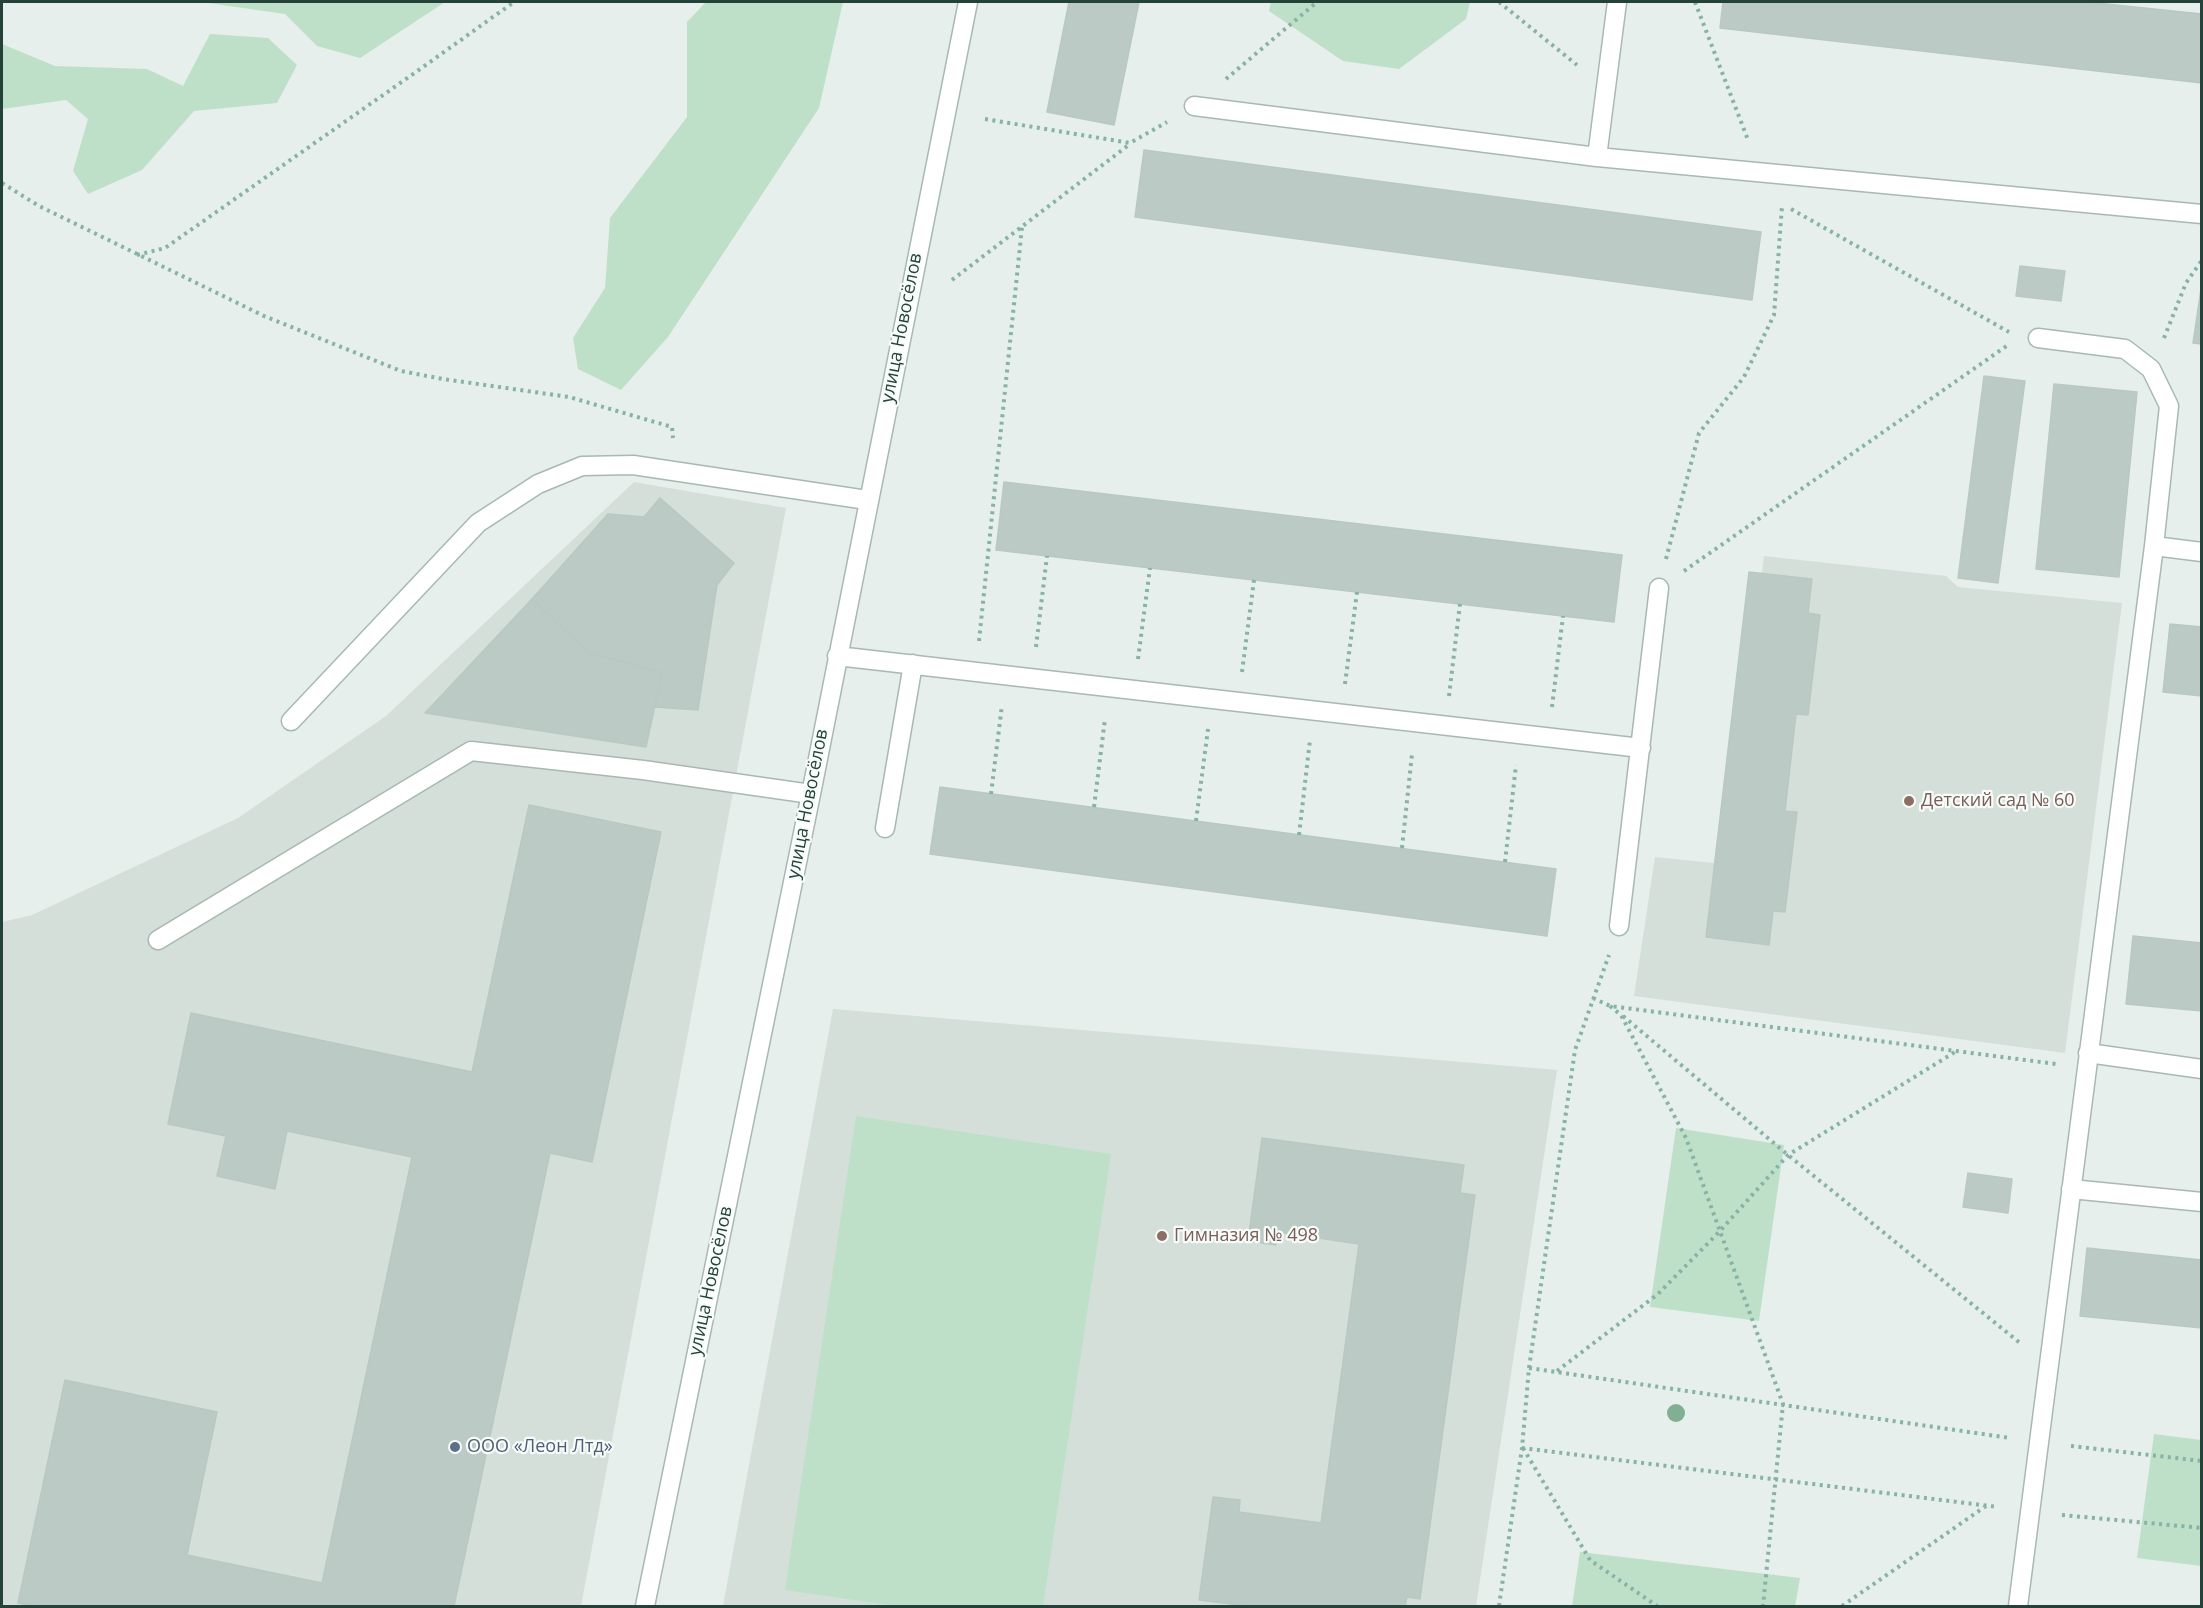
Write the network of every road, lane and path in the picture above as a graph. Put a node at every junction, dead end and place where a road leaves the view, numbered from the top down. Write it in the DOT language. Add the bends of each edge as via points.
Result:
graph roads {
  1 [pos="514,2"];
  2 [pos="968,2"];
  3 [pos="1317,2"];
  4 [pos="1499,2"];
  5 [pos="1617,2"];
  6 [pos="1606,88"];
  7 [pos="1194,106"];
  8 [pos="985,119"];
  9 [pos="1130,143"];
  10 [pos="1597,157"];
  11 [pos="2,183"];
  12 [pos="1782,204"];
  13 [pos="2202,214"];
  14 [pos="1022,227"];
  15 [pos="136,255"];
  16 [pos="2202,260"];
  17 [pos="952,280"];
  18 [pos="2038,338"];
  19 [pos="2009,345"];
  20 [pos="2151,369"];
  21 [pos="677,471"];
  22 [pos="867,500"];
  23 [pos="2154,546"];
  24 [pos="2202,552"];
  25 [pos="1047,556"];
  26 [pos="1150,568"];
  27 [pos="1254,580"];
  28 [pos="1659,588"];
  29 [pos="1357,592"];
  30 [pos="1460,604"];
  31 [pos="1563,616"];
  32 [pos="837,656"];
  33 [pos="913,664"];
  34 [pos="976,671"];
  35 [pos="1006,675"];
  36 [pos="1032,678"];
  37 [pos="1109,687"];
  38 [pos="1134,690"];
  39 [pos="1212,699"];
  40 [pos="1238,702"];
  41 [pos="1314,710"];
  42 [pos="1342,713"];
  43 [pos="291,721"];
  44 [pos="1415,722"];
  45 [pos="1446,725"];
  46 [pos="1520,734"];
  47 [pos="1548,737"];
  48 [pos="1641,748"];
  49 [pos="811,794"];
  50 [pos="991,794"];
  51 [pos="1094,807"];
  52 [pos="1196,821"];
  53 [pos="885,828"];
  54 [pos="1299,835"];
  55 [pos="1402,848"];
  56 [pos="1505,862"];
  57 [pos="1619,926"];
  58 [pos="158,940"];
  59 [pos="1593,998"];
  60 [pos="1610,1006"];
  61 [pos="1621,1015"];
  62 [pos="1955,1052"];
  63 [pos="2087,1060"];
  64 [pos="2202,1069"];
  65 [pos="1788,1155"];
  66 [pos="2071,1189"];
  67 [pos="2202,1202"];
  68 [pos="1720,1231"];
  69 [pos="2048,1366"];
  70 [pos="1530,1368"];
  71 [pos="1557,1371"];
  72 [pos="1783,1404"];
  73 [pos="2039,1442"];
  74 [pos="1522,1448"];
  75 [pos="2202,1461"];
  76 [pos="1777,1478"];
  77 [pos="1986,1506"];
  78 [pos="2030,1512"];
  79 [pos="2202,1528"];
  80 [pos="645,1606"];
  81 [pos="1499,1606"];
  82 [pos="1657,1606"];
  83 [pos="1763,1606"];
  84 [pos="1842,1606"];
  85 [pos="2018,1606"];
  1 -- 15 [label="path" via="165,248"];
  2 -- 22 [label="street, улица Новосёлов"];
  3 -- 7 [label="path"];
  4 -- 6 [label="path"];
  5 -- 6 [label="street"];
  6 -- 10 [label="street"];
  7 -- 9 [label="path"];
  7 -- 10 [label="street"];
  8 -- 9 [label="path"];
  9 -- 14 [label="path"];
  10 -- 13 [label="street"];
  11 -- 15 [label="path"];
  12 -- 28 [label="path" via="1774,315 1744,377 1699,433"];
  14 -- 17 [label="path"];
  14 -- 34 [label="path"];
  15 -- 21 [label="path" via="264,316 401,370 569,397 672,427"];
  16 -- 20 [label="path" via="2186,283"];
  18 -- 20 [label="street" via="2125,349"];
  19 -- 28 [label="path"];
  20 -- 23 [label="street" via="2169,406"];
  21 -- 22 [label="street"];
  21 -- 43 [label="street" via="633,465 582,466 538,484 486,517"];
  22 -- 32 [label="street, улица Новосёлов"];
  23 -- 24 [label="street"];
  23 -- 63 [label="street"];
  25 -- 36 [label="path"];
  26 -- 38 [label="path"];
  27 -- 40 [label="path"];
  28 -- 48 [label="street"];
  29 -- 42 [label="path"];
  30 -- 45 [label="path"];
  31 -- 47 [label="path"];
  32 -- 33 [label="street"];
  32 -- 49 [label="street, улица Новосёлов"];
  33 -- 34 [label="street"];
  33 -- 53 [label="street"];
  34 -- 35 [label="street"];
  35 -- 36 [label="street"];
  35 -- 50 [label="path"];
  36 -- 37 [label="street"];
  37 -- 38 [label="street"];
  37 -- 51 [label="path"];
  38 -- 39 [label="street"];
  39 -- 40 [label="street"];
  39 -- 52 [label="path"];
  40 -- 41 [label="street"];
  41 -- 42 [label="street"];
  41 -- 54 [label="path"];
  42 -- 44 [label="street"];
  44 -- 45 [label="street"];
  44 -- 55 [label="path"];
  45 -- 46 [label="street"];
  46 -- 47 [label="street"];
  46 -- 56 [label="path"];
  47 -- 48 [label="street"];
  48 -- 57 [label="street"];
  49 -- 58 [label="street" via="471,751"];
  49 -- 80 [label="street, улица Новосёлов"];
  57 -- 59 [label="path"];
  59 -- 60 [label="path"];
  59 -- 70 [label="path" via="1575,1050"];
  60 -- 61 [label="path"];
  60 -- 62 [label="path"];
  61 -- 65 [label="path"];
  61 -- 68 [label="path" via="1686,1138"];
  62 -- 63 [label="path"];
  62 -- 65 [label="path"];
  63 -- 64 [label="street"];
  63 -- 66 [label="street"];
  65 -- 68 [label="path"];
  65 -- 69 [label="path"];
  66 -- 67 [label="street"];
  66 -- 69 [label="street"];
  68 -- 71 [label="path" via="1658,1294"];
  68 -- 72 [label="path"];
  69 -- 73 [label="street"];
  70 -- 71 [label="path"];
  70 -- 74 [label="path"];
  71 -- 72 [label="path"];
  72 -- 73 [label="path"];
  72 -- 76 [label="path"];
  73 -- 75 [label="path"];
  73 -- 78 [label="street"];
  74 -- 76 [label="path"];
  74 -- 81 [label="path"];
  74 -- 82 [label="path" via="1590,1560"];
  76 -- 77 [label="path"];
  76 -- 83 [label="path"];
  77 -- 78 [label="path"];
  77 -- 84 [label="path"];
  78 -- 79 [label="path"];
  78 -- 85 [label="street"];
}
